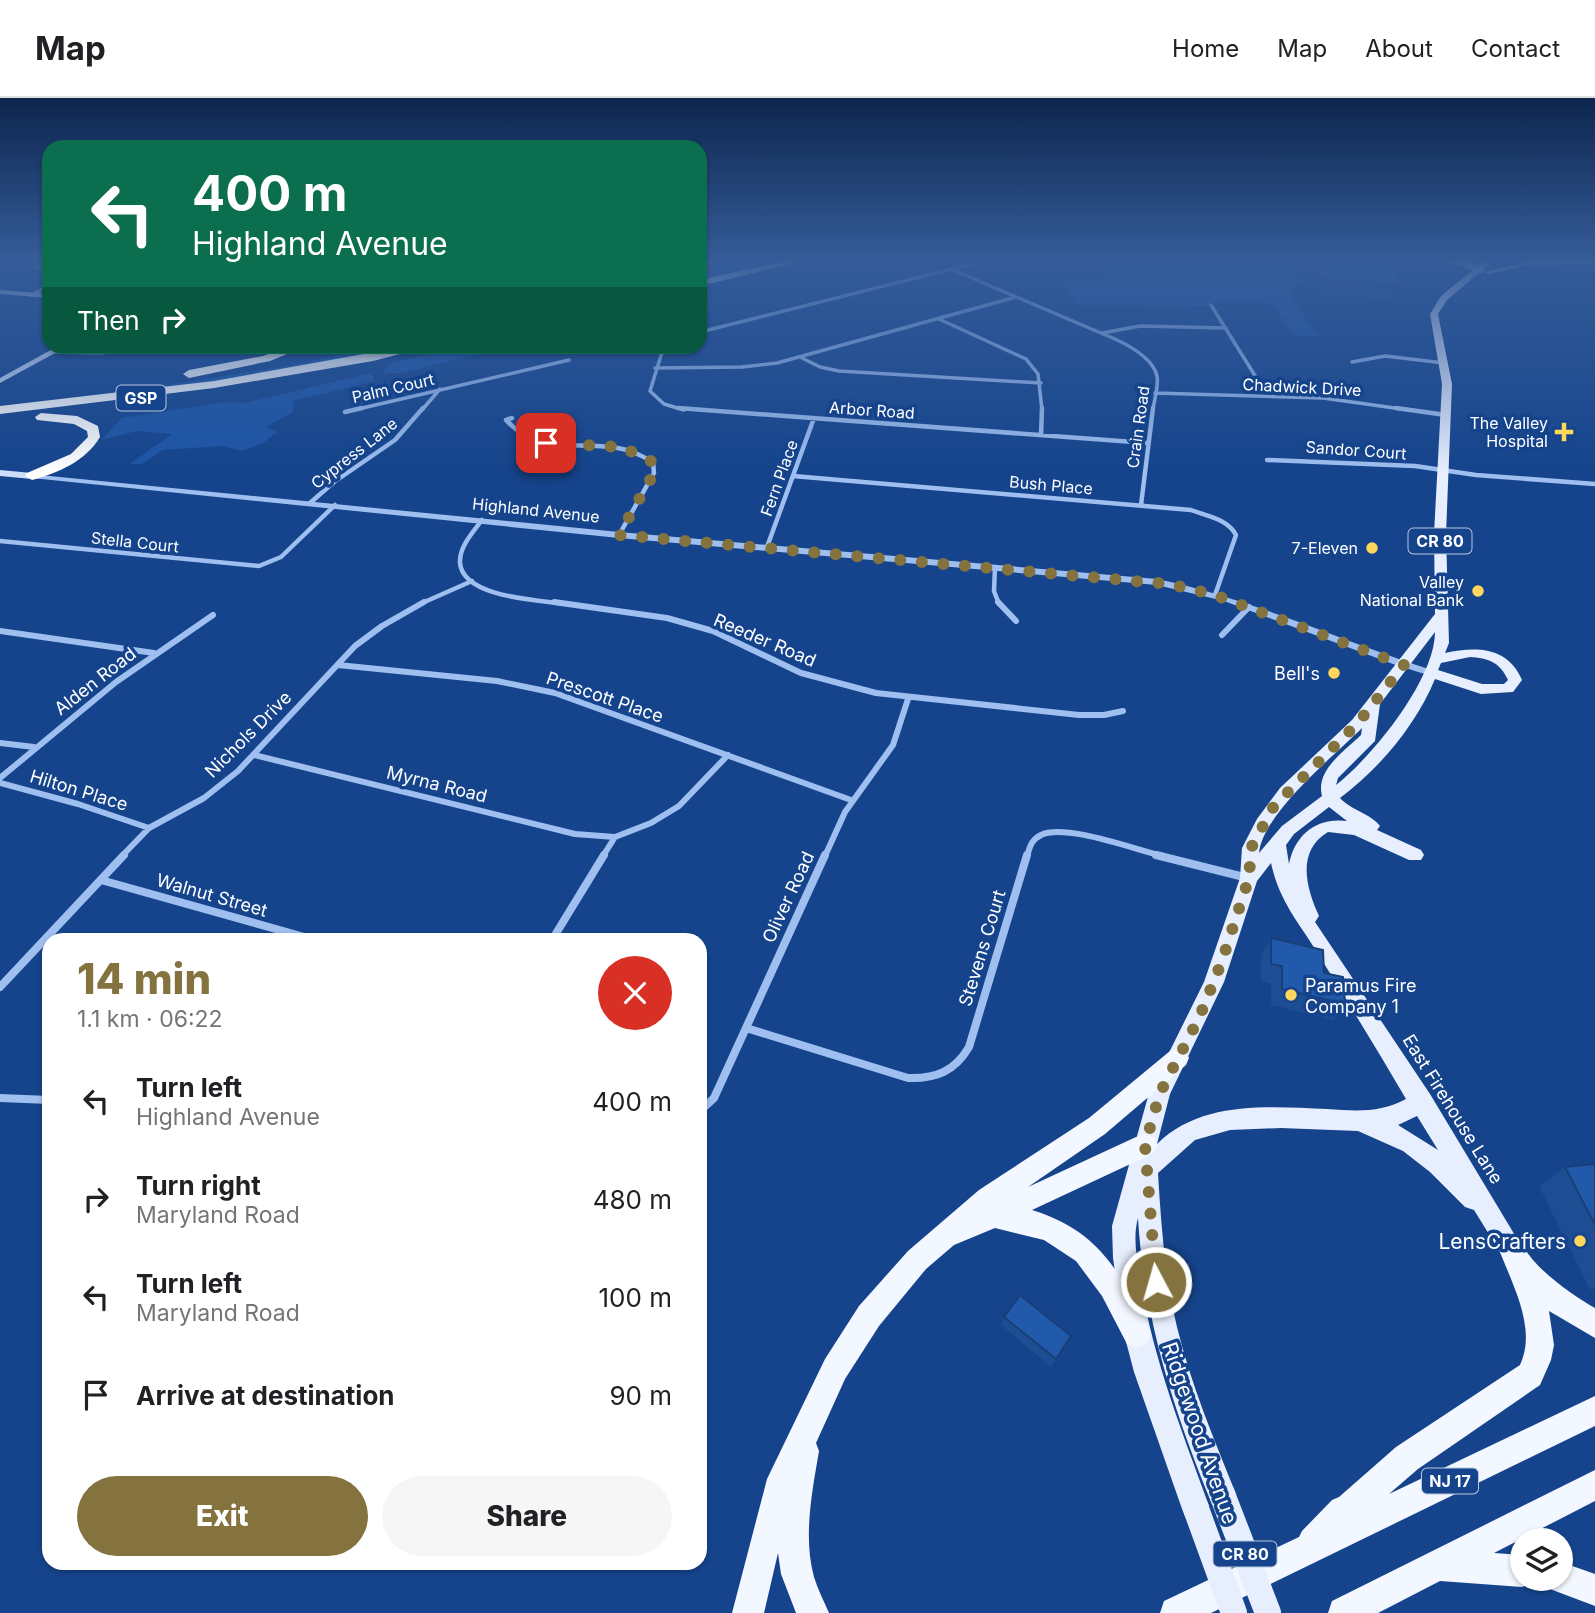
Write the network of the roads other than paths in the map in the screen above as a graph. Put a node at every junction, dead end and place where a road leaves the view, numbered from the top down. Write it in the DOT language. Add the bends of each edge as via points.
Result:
graph roads {
  1 [pos="897,331"];
  2 [pos="964,331"];
  3 [pos="1097,331"];
  4 [pos="1111,331"];
  5 [pos="1228,331"];
  6 [pos="1437,331"];
  7 [pos="1102,333"];
  8 [pos="49,354"];
  9 [pos="276,354"];
  10 [pos="318,354"];
  11 [pos="386,354"];
  12 [pos="661,354"];
  13 [pos="802,358"];
  14 [pos="569,360"];
  15 [pos="1352,362"];
  16 [pos="1444,363"];
  17 [pos="655,368"];
  18 [pos="1,379"];
  19 [pos="1041,383"];
  20 [pos="440,389"];
  21 [pos="106,390"];
  22 [pos="1155,393"];
  23 [pos="1267,396"];
  24 [pos="0,402"];
  25 [pos="345,412"];
  26 [pos="0,414"];
  27 [pos="1446,415"];
  28 [pos="512,418"];
  29 [pos="814,418"];
  30 [pos="1041,435"];
  31 [pos="1147,443"];
  32 [pos="1267,460"];
  33 [pos="1444,470"];
  34 [pos="0,472"];
  35 [pos="32,476"];
  36 [pos="793,476"];
  37 [pos="1595,484"];
  38 [pos="310,503"];
  39 [pos="335,505"];
  40 [pos="1141,505"];
  41 [pos="482,520"];
  42 [pos="619,535"];
  43 [pos="0,541"];
  44 [pos="767,547"];
  45 [pos="996,567"];
  46 [pos="472,581"];
  47 [pos="1215,595"];
  48 [pos="1249,607"];
  49 [pos="213,615"];
  50 [pos="1439,617"];
  51 [pos="1016,621"];
  52 [pos="0,631"];
  53 [pos="1222,635"];
  54 [pos="155,653"];
  55 [pos="338,665"];
  56 [pos="1404,665"];
  57 [pos="1434,666"];
  58 [pos="908,699"];
  59 [pos="1373,705"];
  60 [pos="1123,711"];
  61 [pos="0,743"];
  62 [pos="34,747"];
  63 [pos="254,755"];
  64 [pos="728,755"];
  65 [pos="0,780"];
  66 [pos="1330,798"];
  67 [pos="851,800"];
  68 [pos="149,828"];
  69 [pos="615,837"];
  70 [pos="1277,845"];
  71 [pos="1249,878"];
  72 [pos="101,880"];
  73 [pos="51,933"];
  74 [pos="290,933"];
  75 [pos="556,933"];
  76 [pos="42,943"];
  77 [pos="1323,945"];
  78 [pos="0,987"];
  79 [pos="746,1028"];
  80 [pos="1178,1058"];
  81 [pos="0,1098"];
  82 [pos="42,1100"];
  83 [pos="1422,1101"];
  84 [pos="707,1104"];
  85 [pos="1349,1121"];
  86 [pos="1146,1157"];
  87 [pos="995,1216"];
  88 [pos="1496,1224"];
  89 [pos="942,1238"];
  90 [pos="1513,1252"];
  91 [pos="1595,1324"];
  92 [pos="1137,1334"];
  93 [pos="1595,1411"];
  94 [pos="807,1432"];
  95 [pos="1595,1485"];
  96 [pos="1306,1551"];
  97 [pos="1437,1565"];
  98 [pos="1510,1569"];
  99 [pos="1573,1582"];
  100 [pos="1595,1590"];
  101 [pos="748,1613"];
  102 [pos="813,1613"];
  103 [pos="1176,1613"];
  104 [pos="1234,1613"];
  105 [pos="1268,1613"];
  106 [pos="1344,1613"];
  1 -- 13 [label="street"];
  2 -- 19 [label="street" via="1026,359 1040,373"];
  3 -- 7 [label="street, Crain Road"];
  4 -- 7 [label="street"];
  5 -- 23 [label="street"];
  6 -- 16 [label="main road, Ridgewood Avenue / CR 80"];
  7 -- 22 [label="street, Crain Road" via="1135,350 1151,365 1157,377"];
  8 -- 18 [label="main road"];
  9 -- 21 [label="highway" via="238,366"];
  10 -- 21 [label="highway, GSP"];
  11 -- 26 [label="highway, GSP" via="189,391"];
  12 -- 17 [label="street, Arbor Road"];
  13 -- 17 [label="street" via="742,367"];
  13 -- 19 [label="street" via="839,371"];
  14 -- 20 [label="street, Palm Court"];
  15 -- 16 [label="street" via="1383,357"];
  16 -- 27 [label="main road, Ridgewood Avenue / CR 80"];
  17 -- 29 [label="street, Arbor Road" via="650,391 672,407"];
  19 -- 30 [label="street"];
  20 -- 25 [label="street, Palm Court"];
  20 -- 38 [label="street, Cypress Lane" via="395,440"];
  21 -- 24 [label="highway, GSP"];
  22 -- 23 [label="street, Chadwick Drive"];
  22 -- 31 [label="street, Crain Road"];
  23 -- 27 [label="street, Chadwick Drive" via="1347,400"];
  26 -- 35 [label="highway" via="69,418 93,429 86,449"];
  27 -- 33 [label="main road, Ridgewood Avenue / CR 80"];
  28 -- 42 [label="street" via="506,420 527,439 622,447 653,462 654,473"];
  29 -- 30 [label="street, Arbor Road"];
  29 -- 36 [label="street, Fern Place"];
  30 -- 31 [label="street, Arbor Road"];
  31 -- 40 [label="street, Crain Road"];
  32 -- 33 [label="street, Sandor Court"];
  33 -- 37 [label="street, Sandor Court"];
  33 -- 50 [label="main road, Ridgewood Avenue / CR 80"];
  34 -- 35 [label="main road, Highland Avenue"];
  35 -- 38 [label="street, Highland Avenue"];
  36 -- 40 [label="street, Bush Place"];
  36 -- 44 [label="street, Fern Place"];
  38 -- 39 [label="street, Highland Avenue"];
  39 -- 41 [label="street, Highland Avenue"];
  39 -- 43 [label="street, Stella Court" via="281,557 250,566"];
  40 -- 47 [label="street, Bush Place" via="1203,513 1232,527 1234,546"];
  41 -- 42 [label="street, Highland Avenue"];
  41 -- 46 [label="street" via="459,554 462,570"];
  42 -- 44 [label="street, Highland Avenue"];
  44 -- 45 [label="street, Highland Avenue"];
  45 -- 47 [label="street, Highland Avenue" via="1157,582"];
  45 -- 51 [label="street" via="991,585 995,600 1003,613"];
  46 -- 55 [label="street, Nichols Drive" via="392,618"];
  46 -- 58 [label="street, Reeder Road" via="496,594 693,624 801,673"];
  47 -- 48 [label="street, Highland Avenue"];
  48 -- 53 [label="street"];
  48 -- 56 [label="street, Highland Avenue"];
  49 -- 54 [label="street, Alden Road"];
  50 -- 56 [label="main road, Ridgewood Avenue / CR 80"];
  50 -- 57 [label="main road, Ridgewood Avenue / CR 80" via="1442,642"];
  52 -- 54 [label="street"];
  54 -- 62 [label="street, Alden Road"];
  55 -- 63 [label="street, Nichols Drive"];
  55 -- 64 [label="street, Prescott Place" via="529,687"];
  56 -- 57 [label="street, Highland Avenue"];
  56 -- 59 [label="main road, Ridgewood Avenue / CR 80"];
  57 -- 66 [label="main road, Ridgewood Avenue / CR 80" via="1412,712 1388,743"];
  58 -- 60 [label="street, Reeder Road" via="1079,715"];
  58 -- 67 [label="street, Oliver Road" via="893,745"];
  59 -- 66 [label="main road" via="1370,737 1330,776"];
  59 -- 71 [label="main road, Ridgewood Avenue / CR 80" via="1274,806 1251,848"];
  61 -- 62 [label="street"];
  62 -- 65 [label="street, Alden Road"];
  63 -- 68 [label="street, Nichols Drive" via="204,799"];
  63 -- 69 [label="street, Myrna Road" via="575,834"];
  64 -- 67 [label="street, Prescott Place"];
  64 -- 69 [label="street" via="679,808"];
  65 -- 68 [label="street, Hilton Place"];
  66 -- 70 [label="main road, Ridgewood Avenue / CR 80" via="1300,819"];
  66 -- 77 [label="main road" via="1357,819 1417,851 1344,827 1325,827 1315,833 1303,847 1297,873 1304,903"];
  67 -- 79 [label="street, Oliver Road"];
  68 -- 72 [label="street, Nichols Drive"];
  69 -- 75 [label="street"];
  70 -- 71 [label="main road, Ridgewood Avenue / CR 80"];
  70 -- 77 [label="main road, East Firehouse Lane" via="1290,900"];
  71 -- 79 [label="street, Stevens Court" via="1067,832 1040,833 1031,842 969,1047 952,1070 925,1079 908,1078"];
  71 -- 80 [label="main road, Ridgewood Avenue / CR 80" via="1214,982"];
  72 -- 73 [label="street, Nichols Drive"];
  72 -- 74 [label="street, Walnut Street"];
  76 -- 78 [label="street, Nichols Drive"];
  77 -- 83 [label="main road, East Firehouse Lane"];
  79 -- 84 [label="street, Oliver Road"];
  80 -- 86 [label="main road, Ridgewood Avenue / CR 80" via="1160,1093"];
  80 -- 89 [label="highway" via="1114,1113 988,1199"];
  81 -- 82 [label="street"];
  83 -- 85 [label="main road" via="1389,1118"];
  83 -- 88 [label="main road, East Firehouse Lane"];
  85 -- 86 [label="main road" via="1247,1119 1209,1124"];
  85 -- 88 [label="main road" via="1388,1131 1412,1144"];
  86 -- 87 [label="highway"];
  86 -- 92 [label="main road, Ridgewood Avenue / CR 80" via="1124,1226"];
  86 -- 105 [label="main road, Ridgewood Avenue / CR 80, bridge" via="1153,1264 1168,1343"];
  87 -- 89 [label="highway"];
  87 -- 92 [label="highway" via="1044,1225 1080,1246 1102,1271"];
  88 -- 90 [label="main road, East Firehouse Lane"];
  89 -- 94 [label="highway" via="916,1260 863,1324 835,1369"];
  90 -- 91 [label="highway" via="1549,1294"];
  90 -- 96 [label="highway" via="1541,1334 1539,1357 1530,1375 1397,1465 1343,1511"];
  92 -- 104 [label="main road, Ridgewood Avenue / CR 80, bridge" via="1159,1408"];
  93 -- 96 [label="highway, NJ 17"];
  94 -- 101 [label="highway" via="778,1490"];
  94 -- 102 [label="highway" via="793,1544 801,1587"];
  95 -- 97 [label="highway"];
  96 -- 103 [label="highway, NJ 17"];
  97 -- 98 [label="highway"];
  97 -- 106 [label="highway"];
  99 -- 100 [label="highway"];
}
